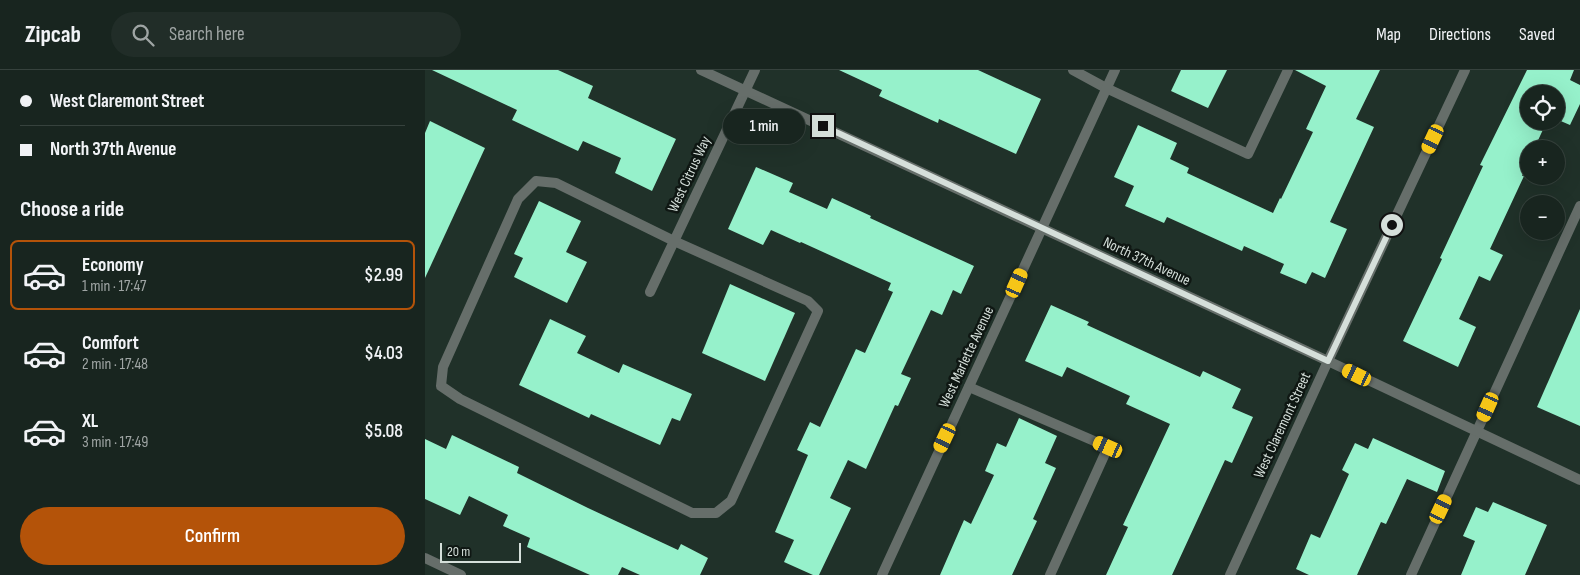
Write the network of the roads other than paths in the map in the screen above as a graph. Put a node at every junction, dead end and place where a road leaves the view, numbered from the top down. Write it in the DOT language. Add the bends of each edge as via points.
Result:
graph roads {
  1 [pos="701,70"];
  2 [pos="755,70"];
  3 [pos="1073,70"];
  4 [pos="1115,70"];
  5 [pos="1287,70"];
  6 [pos="1465,70"];
  7 [pos="1107,88"];
  8 [pos="745,90"];
  9 [pos="1580,206"];
  10 [pos="1042,228"];
  11 [pos="674,242"];
  12 [pos="650,292"];
  13 [pos="1328,361"];
  14 [pos="969,387"];
  15 [pos="1477,431"];
  16 [pos="1580,480"];
  17 [pos="425,558"];
  18 [pos="461,575"];
  19 [pos="882,575"];
  20 [pos="1050,575"];
  21 [pos="1230,575"];
  22 [pos="1411,575"];
  1 -- 8 [label="street, North 37th Avenue"];
  2 -- 8 [label="street, West Citrus Way"];
  3 -- 7 [label="street"];
  4 -- 7 [label="street, West Marlette Avenue"];
  5 -- 7 [label="street" via="1248,154"];
  6 -- 13 [label="street, West Claremont Street"];
  7 -- 10 [label="street, West Marlette Avenue"];
  8 -- 10 [label="street, North 37th Avenue"];
  8 -- 11 [label="street, West Citrus Way"];
  9 -- 15 [label="street"];
  10 -- 13 [label="street, North 37th Avenue"];
  10 -- 14 [label="street, West Marlette Avenue"];
  11 -- 11 [label="street" via="556,183 536,181 519,199 443,367 441,386 460,399 692,513 716,513 731,500 818,311 808,301"];
  11 -- 12 [label="street, West Citrus Way"];
  13 -- 15 [label="street, North 37th Avenue"];
  13 -- 21 [label="street, West Claremont Street"];
  14 -- 19 [label="street, West Marlette Avenue"];
  14 -- 20 [label="street" via="1108,447"];
  15 -- 16 [label="street, North 37th Avenue"];
  15 -- 22 [label="street"];
  17 -- 18 [label="street"];
}
